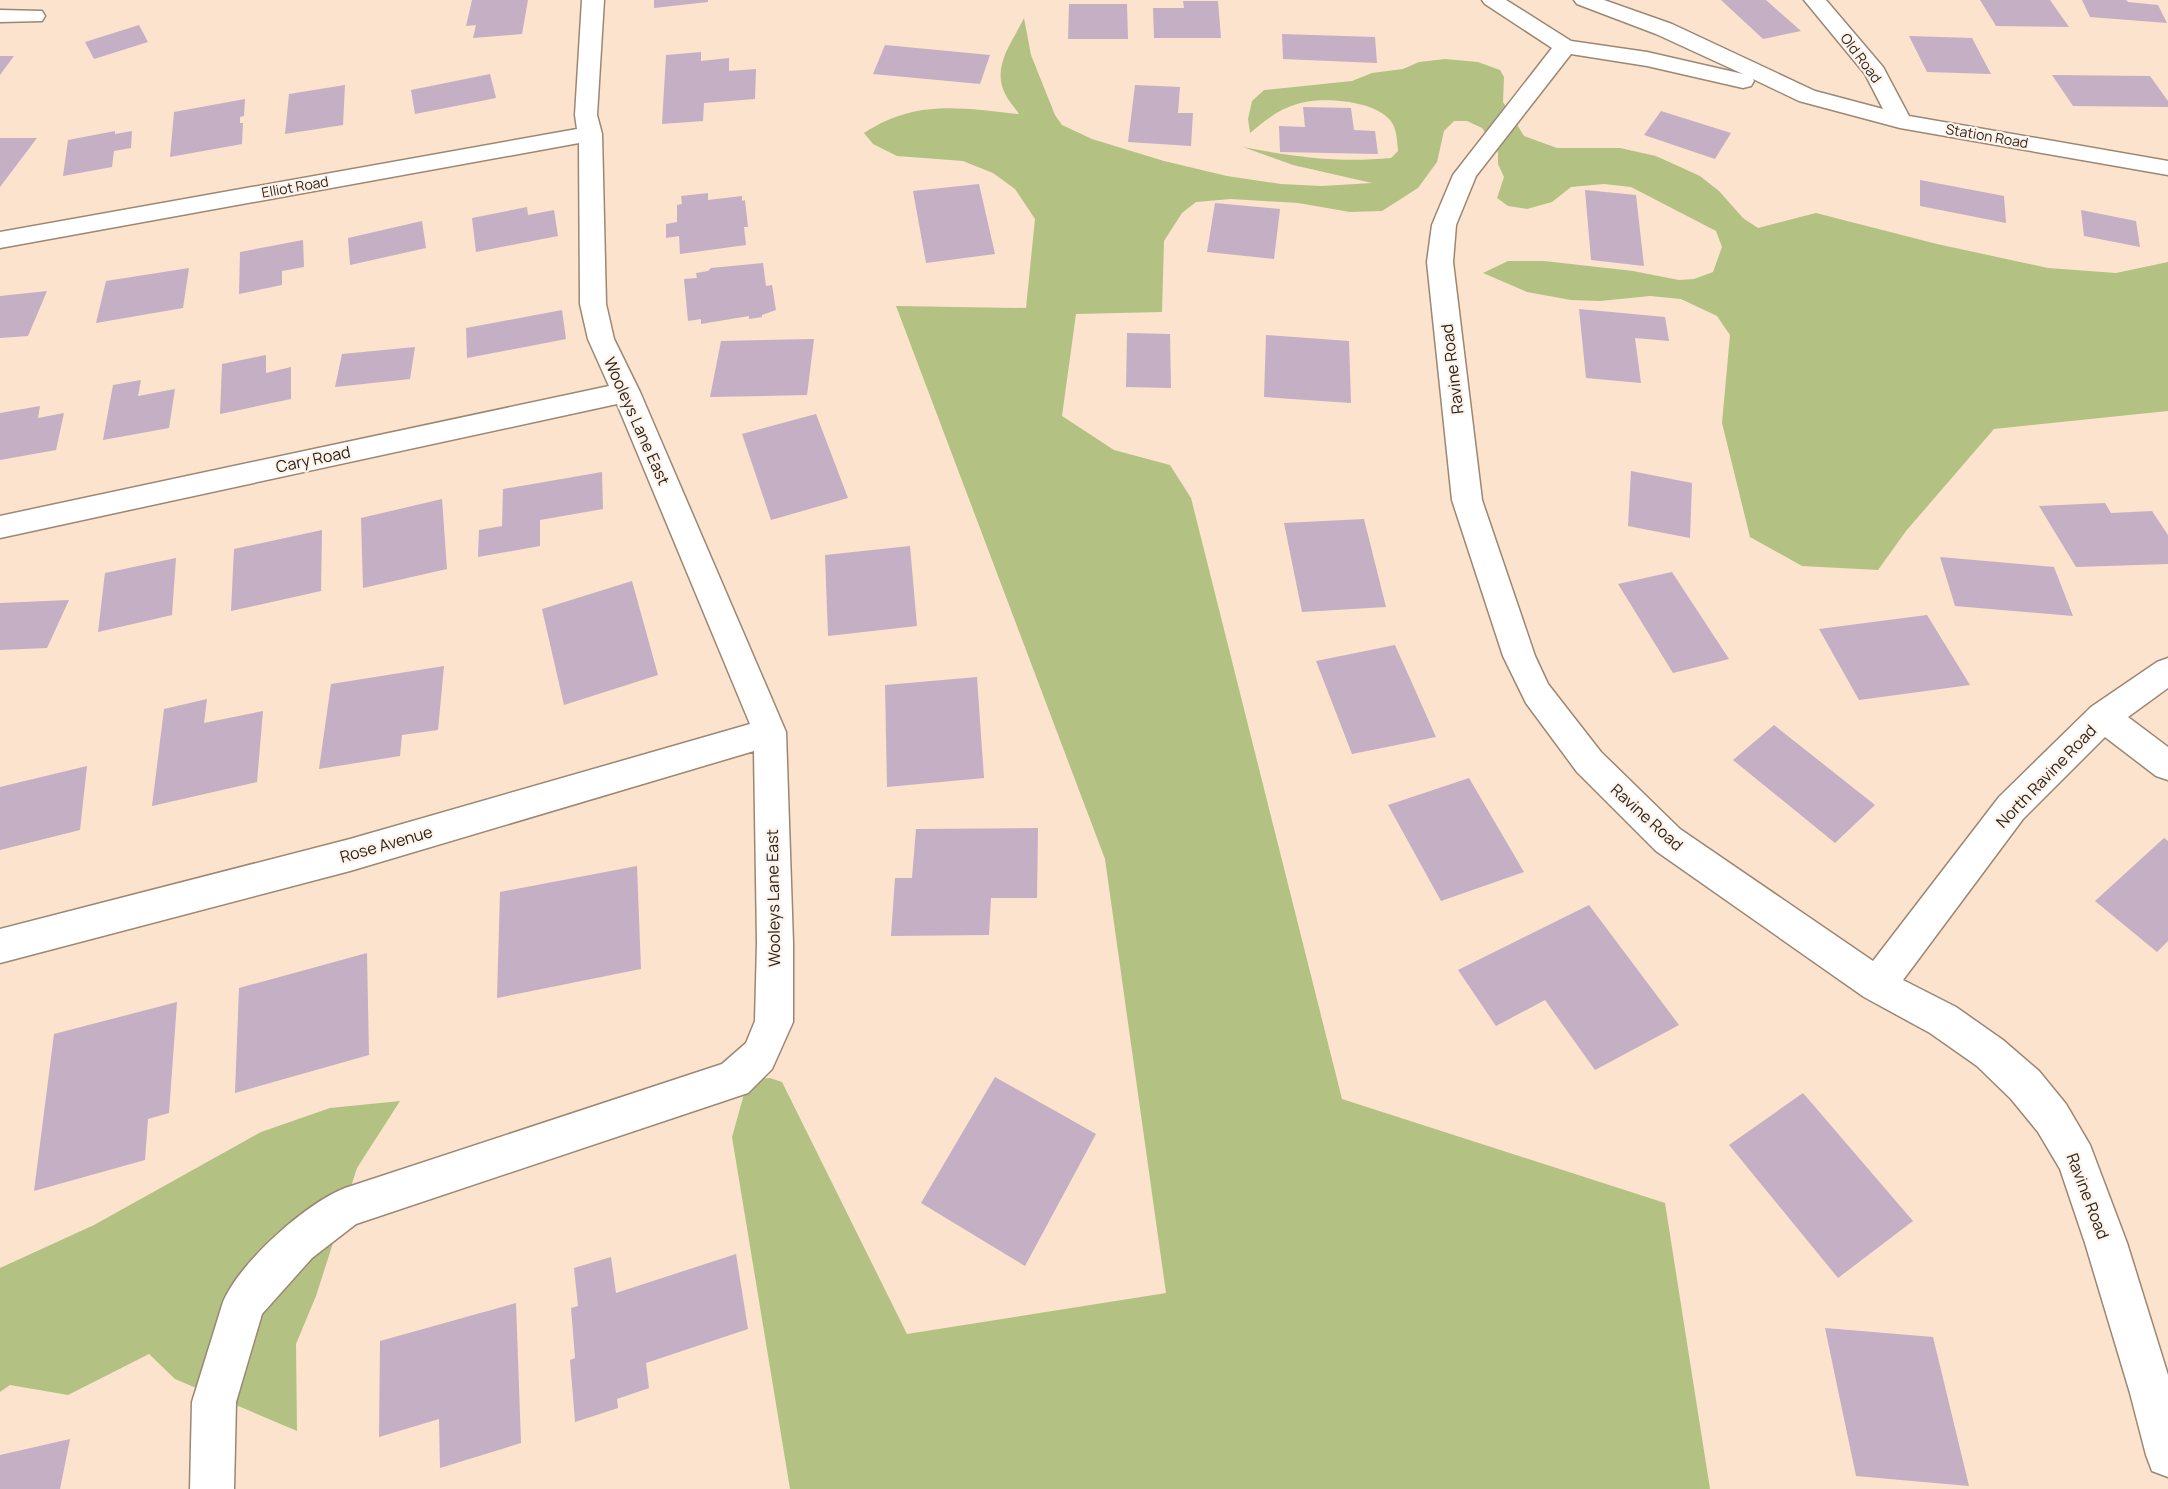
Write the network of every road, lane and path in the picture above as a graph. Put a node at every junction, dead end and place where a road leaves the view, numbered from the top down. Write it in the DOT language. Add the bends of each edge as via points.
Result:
graph roads {
  1 [pos="593,0"];
  2 [pos="1492,0"];
  3 [pos="1584,0"];
  4 [pos="1815,0"];
  5 [pos="0,16"];
  6 [pos="34,16"];
  7 [pos="1565,47"];
  8 [pos="1807,96"];
  9 [pos="1900,121"];
  10 [pos="590,134"];
  11 [pos="2168,168"];
  12 [pos="0,240"];
  13 [pos="626,392"];
  14 [pos="0,527"];
  15 [pos="2168,671"];
  16 [pos="2103,717"];
  17 [pos="770,732"];
  18 [pos="2168,766"];
  19 [pos="0,946"];
  20 [pos="1876,985"];
  21 [pos="2168,1455"];
  22 [pos="212,1489"];
  1 -- 10 [label="street, Wooleys Lane East" via="586,115"];
  2 -- 7 [label="street"];
  3 -- 8 [label="street, Station Road" via="1664,29"];
  4 -- 9 [label="street, Old Road" via="1875,72"];
  5 -- 6 [label="street"];
  7 -- 8 [label="street, Station Road" via="1647,59"];
  7 -- 20 [label="street, Ravine Road" via="1466,175 1444,225 1440,262 1467,500 1474,522 1519,656 1537,693 1589,762 1668,840"];
  8 -- 9 [label="street, Station Road"];
  9 -- 11 [label="street, Station Road"];
  10 -- 12 [label="street, Elliot Road"];
  10 -- 13 [label="street, Wooleys Lane East" via="593,304 601,339"];
  13 -- 14 [label="street, Cary Road"];
  13 -- 17 [label="street, Wooleys Lane East"];
  15 -- 16 [label="street, North Ravine Road"];
  16 -- 18 [label="street"];
  16 -- 20 [label="street, North Ravine Road" via="2011,808"];
  17 -- 19 [label="street, Rose Avenue" via="350,855"];
  17 -- 22 [label="street, Wooleys Lane East" via="775,999 774,1022 759,1056 734,1079 345,1208 297,1243 244,1302 214,1402"];
  20 -- 21 [label="street, Ravine Road" via="1943,1020 1990,1053 2025,1085 2052,1118 2076,1159 2106,1243"];
}
